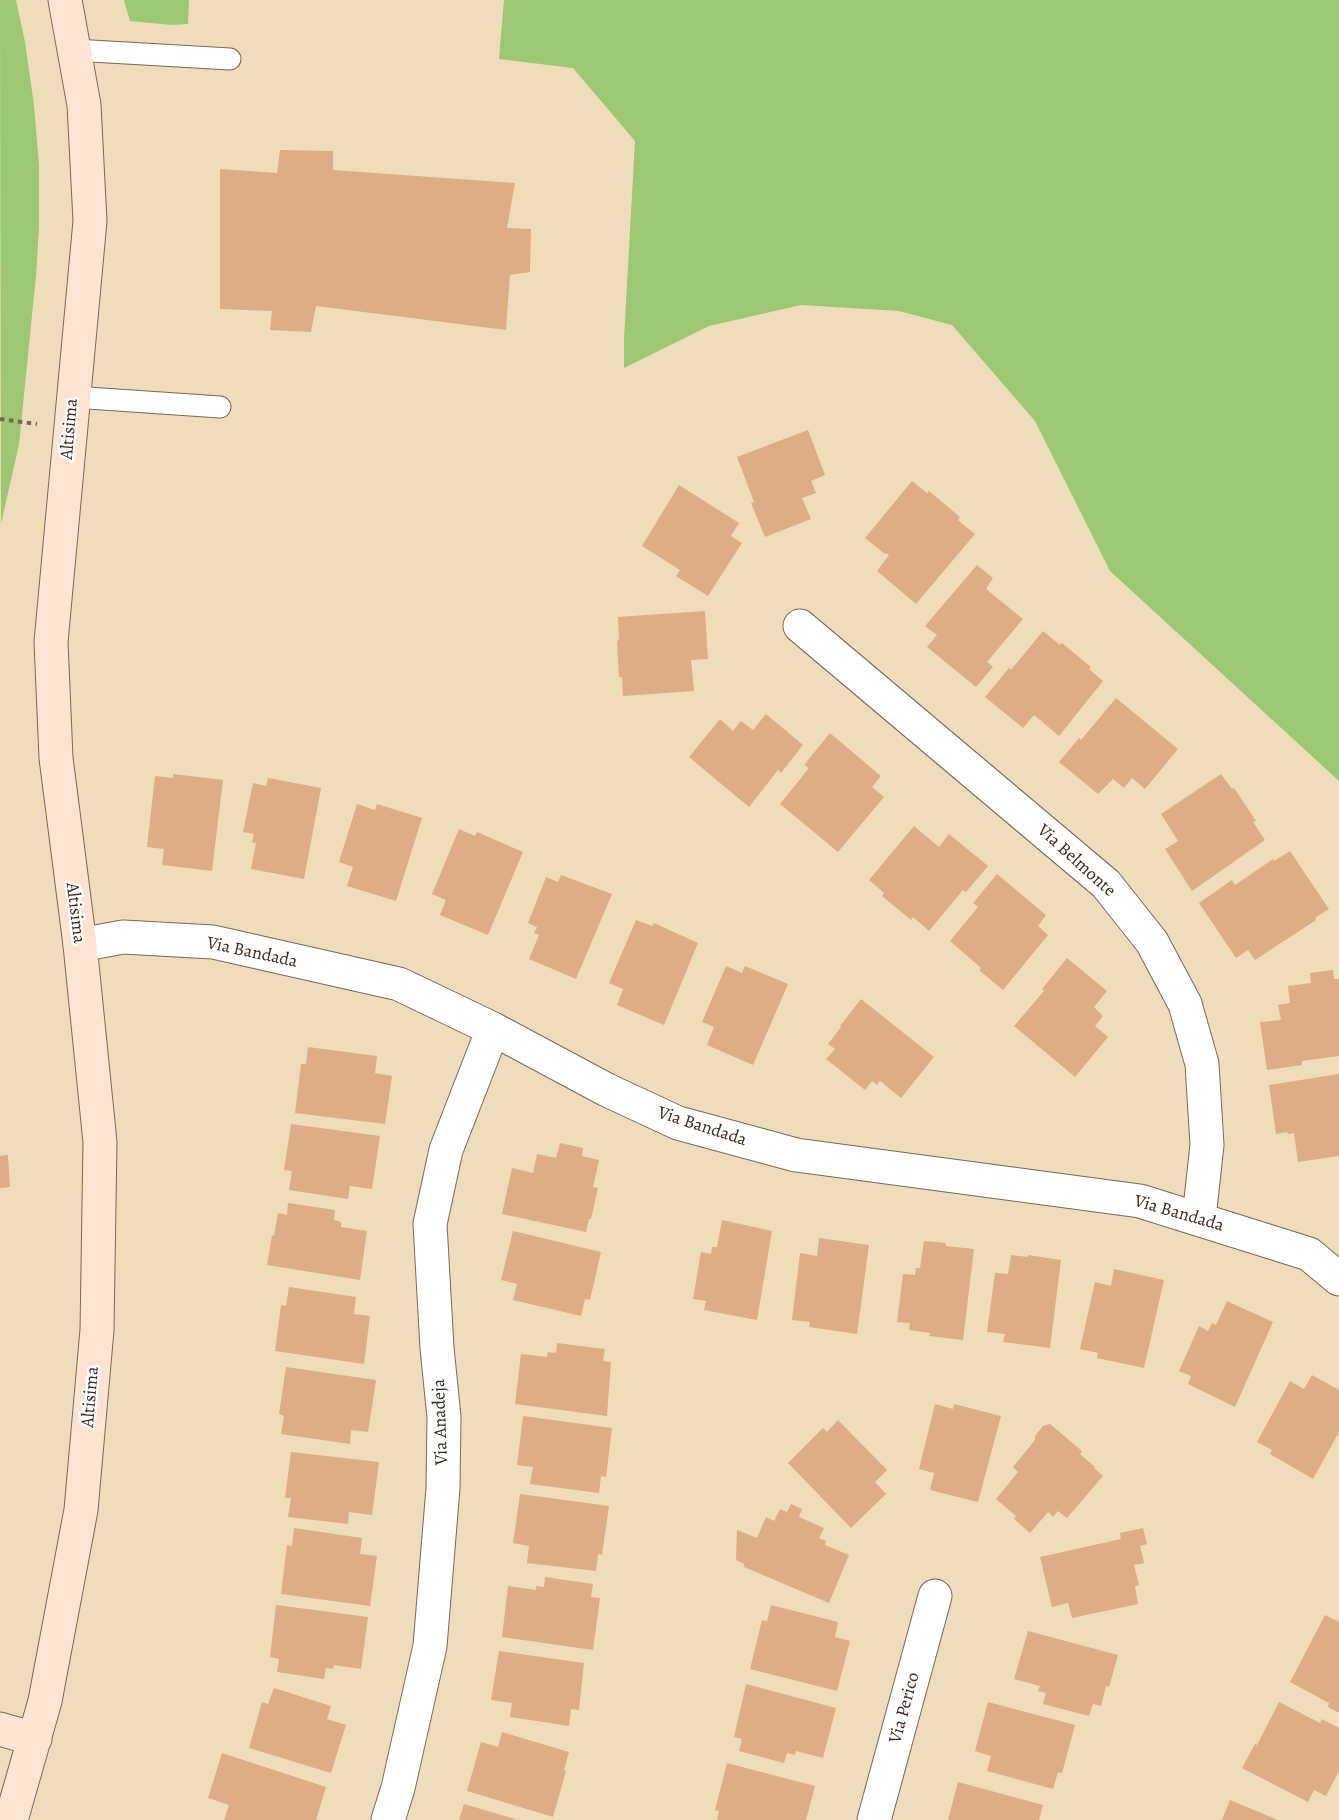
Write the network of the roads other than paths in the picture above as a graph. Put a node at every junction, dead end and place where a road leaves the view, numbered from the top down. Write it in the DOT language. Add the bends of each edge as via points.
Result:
graph roads {
  1 [pos="65,0"];
  2 [pos="74,50"];
  3 [pos="230,59"];
  4 [pos="73,397"];
  5 [pos="220,408"];
  6 [pos="800,626"];
  7 [pos="80,945"];
  8 [pos="494,1029"];
  9 [pos="1199,1218"];
  10 [pos="1339,1279"];
  11 [pos="935,1596"];
  12 [pos="0,1729"];
  13 [pos="35,1739"];
  14 [pos="11,1820"];
  15 [pos="388,1820"];
  16 [pos="874,1820"];
  1 -- 2 [label="street, Altisima"];
  2 -- 3 [label="lane"];
  2 -- 4 [label="street, Altisima" via="84,105 90,221"];
  4 -- 5 [label="lane"];
  4 -- 7 [label="street, Altisima" via="51,642 56,758"];
  6 -- 9 [label="street, Via Belmonte" via="1106,884 1152,942 1185,1004 1202,1064 1207,1146"];
  7 -- 8 [label="street, Via Bandada" via="123,937 213,942 399,984"];
  7 -- 13 [label="street, Altisima" via="100,1142 97,1330 81,1510"];
  8 -- 9 [label="street, Via Bandada" via="678,1123 796,1155 1140,1201"];
  8 -- 15 [label="street, Via Anadeja" via="446,1150 430,1224 444,1417 443,1488 430,1646"];
  9 -- 10 [label="street, Via Bandada" via="1310,1254"];
  11 -- 16 [label="street, Via Perico"];
  12 -- 13 [label="street"];
  13 -- 14 [label="street, Altisima"];
}
